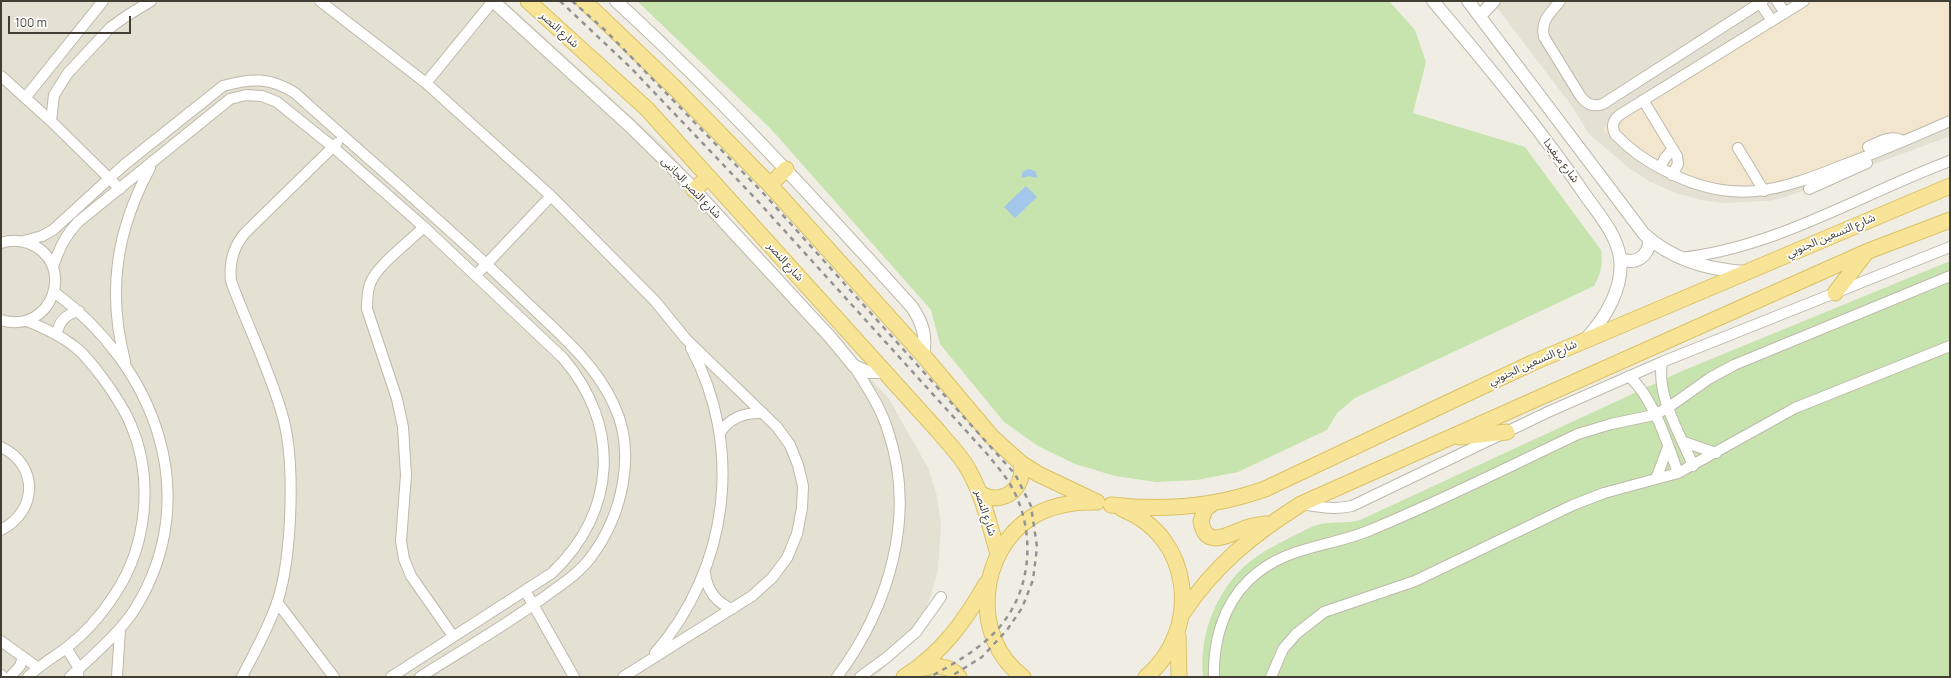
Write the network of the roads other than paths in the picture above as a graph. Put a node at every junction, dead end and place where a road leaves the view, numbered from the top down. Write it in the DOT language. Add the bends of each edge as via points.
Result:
graph roads {
  1 [pos="103,1"];
  2 [pos="151,1"];
  3 [pos="320,1"];
  4 [pos="493,1"];
  5 [pos="528,1"];
  6 [pos="584,1"];
  7 [pos="616,1"];
  8 [pos="1433,1"];
  9 [pos="1468,1"];
  10 [pos="1494,1"];
  11 [pos="1560,1"];
  12 [pos="1777,1"];
  13 [pos="1804,1"];
  14 [pos="1761,2"];
  15 [pos="1785,12"];
  16 [pos="1480,16"];
  17 [pos="1772,21"];
  18 [pos="54,62"];
  19 [pos="68,73"];
  20 [pos="1,76"];
  21 [pos="426,83"];
  22 [pos="25,98"];
  23 [pos="1644,100"];
  24 [pos="51,121"];
  25 [pos="1950,121"];
  26 [pos="343,137"];
  27 [pos="333,147"];
  28 [pos="1738,148"];
  29 [pos="1673,149"];
  30 [pos="1869,151"];
  31 [pos="1950,161"];
  32 [pos="152,165"];
  33 [pos="1660,168"];
  34 [pos="786,170"];
  35 [pos="1672,175"];
  36 [pos="708,176"];
  37 [pos="108,178"];
  38 [pos="770,184"];
  39 [pos="1950,186"];
  40 [pos="1809,189"];
  41 [pos="120,190"];
  42 [pos="694,190"];
  43 [pos="1764,191"];
  44 [pos="551,196"];
  45 [pos="1950,220"];
  46 [pos="424,227"];
  47 [pos="1649,239"];
  48 [pos="3,241"];
  49 [pos="24,241"];
  50 [pos="1950,246"];
  51 [pos="1866,252"];
  52 [pos="1620,258"];
  53 [pos="1680,258"];
  54 [pos="487,264"];
  55 [pos="53,267"];
  56 [pos="1746,272"];
  57 [pos="476,275"];
  58 [pos="1950,276"];
  59 [pos="54,292"];
  60 [pos="1835,293"];
  61 [pos="79,311"];
  62 [pos="1,320"];
  63 [pos="27,321"];
  64 [pos="57,335"];
  65 [pos="686,339"];
  66 [pos="1586,339"];
  67 [pos="1950,346"];
  68 [pos="923,355"];
  69 [pos="1662,362"];
  70 [pos="854,366"];
  71 [pos="126,367"];
  72 [pos="884,372"];
  73 [pos="1629,376"];
  74 [pos="1669,408"];
  75 [pos="762,413"];
  76 [pos="1654,415"];
  77 [pos="1507,432"];
  78 [pos="720,433"];
  79 [pos="1446,438"];
  80 [pos="1684,442"];
  81 [pos="1,447"];
  82 [pos="1668,447"];
  83 [pos="1716,453"];
  84 [pos="1022,463"];
  85 [pos="1693,466"];
  86 [pos="1678,473"];
  87 [pos="1656,479"];
  88 [pos="980,494"];
  89 [pos="1104,503"];
  90 [pos="1212,504"];
  91 [pos="1302,504"];
  92 [pos="1272,522"];
  93 [pos="1,530"];
  94 [pos="998,554"];
  95 [pos="705,573"];
  96 [pos="988,582"];
  97 [pos="526,592"];
  98 [pos="941,597"];
  99 [pos="277,602"];
  100 [pos="534,606"];
  101 [pos="732,608"];
  102 [pos="1182,614"];
  103 [pos="120,629"];
  104 [pos="1178,632"];
  105 [pos="454,636"];
  106 [pos="1,641"];
  107 [pos="66,648"];
  108 [pos="22,657"];
  109 [pos="649,661"];
  110 [pos="37,667"];
  111 [pos="78,673"];
  112 [pos="910,673"];
  113 [pos="10,677"];
  114 [pos="28,677"];
  115 [pos="70,677"];
  116 [pos="117,677"];
  117 [pos="242,677"];
  118 [pos="334,677"];
  119 [pos="391,677"];
  120 [pos="420,677"];
  121 [pos="574,677"];
  122 [pos="624,677"];
  123 [pos="837,677"];
  124 [pos="860,677"];
  125 [pos="959,677"];
  126 [pos="1023,677"];
  127 [pos="1146,677"];
  128 [pos="1180,677"];
  129 [pos="1214,677"];
  130 [pos="1271,677"];
  1 -- 18 [label="street"];
  2 -- 19 [label="street" via="111,27"];
  3 -- 21 [label="street"];
  4 -- 21 [label="street"];
  4 -- 42 [label="street, شارع النصر الجانبى" via="630,126"];
  5 -- 36 [label="main road, شارع النصر" via="647,109"];
  6 -- 38 [label="main road"];
  7 -- 34 [label="street" via="674,54"];
  8 -- 52 [label="street, شارع ميفيدا" via="1480,57 1574,179 1611,233"];
  9 -- 16 [label="street, شارع ميفيدا"];
  10 -- 16 [label="street"];
  11 -- 14 [label="street" via="1545,19 1544,37 1581,97 1586,103 1596,106 1603,104"];
  12 -- 15 [label="street"];
  13 -- 15 [label="street"];
  14 -- 17 [label="street"];
  15 -- 17 [label="street"];
  16 -- 47 [label="street, شارع ميفيدا"];
  17 -- 23 [label="street"];
  18 -- 19 [label="street"];
  18 -- 22 [label="street"];
  19 -- 24 [label="street" via="54,95"];
  20 -- 22 [label="street"];
  21 -- 44 [label="street"];
  22 -- 24 [label="street"];
  23 -- 29 [label="street"];
  23 -- 33 [label="street" via="1618,116 1613,128 1615,134 1628,146"];
  24 -- 37 [label="street"];
  25 -- 30 [label="street" via="1903,141"];
  26 -- 27 [label="street"];
  26 -- 37 [label="street" via="286,87 258,79 241,81 223,86"];
  26 -- 54 [label="street"];
  27 -- 32 [label="street" via="277,102 262,96 246,95 230,100 216,109"];
  27 -- 46 [label="street"];
  27 -- 99 [label="street" via="245,233 238,241 231,260 231,281 278,400 288,445 289,531 285,567"];
  28 -- 43 [label="street"];
  29 -- 33 [label="street"];
  29 -- 35 [label="street" via="1678,160 1677,168"];
  30 -- 40 [label="street" via="1869,160 1865,164"];
  30 -- 43 [label="street" via="1795,184"];
  31 -- 53 [label="street" via="1764,240 1732,250"];
  32 -- 41 [label="street"];
  32 -- 71 [label="street" via="129,212 117,263 116,315"];
  33 -- 35 [label="street"];
  34 -- 38 [label="main road"];
  34 -- 68 [label="street" via="912,307 924,331"];
  35 -- 43 [label="street" via="1696,185 1720,190"];
  36 -- 42 [label="main road"];
  36 -- 72 [label="main road, شارع النصر"];
  37 -- 41 [label="street"];
  37 -- 49 [label="street" via="53,230"];
  38 -- 68 [label="main road"];
  39 -- 56 [label="main road, شارع التسعين الجنوبي"];
  41 -- 55 [label="street" via="78,222 67,234"];
  42 -- 70 [label="street, شارع النصر الجانبى"];
  44 -- 54 [label="street"];
  44 -- 65 [label="street" via="655,301"];
  45 -- 51 [label="main road"];
  46 -- 57 [label="street"];
  46 -- 105 [label="street" via="377,271 370,282 367,309 403,427 406,475 401,541 404,559 411,576"];
  47 -- 52 [label="street" via="1646,253 1639,259 1631,261"];
  47 -- 53 [label="street, شارع ميفيدا"];
  48 -- 49 [label="street"];
  49 -- 55 [label="street" via="42,250"];
  50 -- 60 [label="street"];
  51 -- 60 [label="main road"];
  51 -- 79 [label="main road"];
  52 -- 66 [label="street, شارع ميفيدا" via="1618,283 1613,299 1597,327"];
  53 -- 56 [label="street, شارع ميفيدا" via="1706,267"];
  54 -- 57 [label="street"];
  54 -- 100 [label="street" via="586,360 614,405 622,427 624,482 613,518 591,558 568,580"];
  55 -- 59 [label="street" via="56,284"];
  56 -- 66 [label="main road, شارع التسعين الجنوبي"];
  57 -- 97 [label="street" via="574,371 591,399 602,436 603,474 599,500 590,524 562,565"];
  58 -- 74 [label="street" via="1734,365 1710,378"];
  59 -- 61 [label="street"];
  59 -- 63 [label="street" via="44,310"];
  60 -- 69 [label="street"];
  61 -- 64 [label="street" via="69,314 62,321"];
  61 -- 71 [label="street"];
  62 -- 63 [label="street" via="17,323"];
  63 -- 64 [label="street"];
  64 -- 107 [label="street" via="76,348 95,368 132,425 144,474 145,499 142,524 127,572 115,594 87,630"];
  65 -- 75 [label="street"];
  65 -- 78 [label="street" via="704,375"];
  66 -- 90 [label="main road, شارع التسعين الجنوبي" via="1265,489"];
  67 -- 83 [label="street" via="1795,408"];
  68 -- 84 [label="main road" via="992,437"];
  69 -- 73 [label="street"];
  69 -- 74 [label="street" via="1661,383"];
  70 -- 72 [label="street" via="868,372"];
  70 -- 123 [label="street" via="888,430 896,456 899,510 892,568 883,597 858,649"];
  71 -- 103 [label="street" via="142,394 159,435 165,458 168,507 165,531 155,568 142,596"];
  72 -- 88 [label="main road, شارع النصر" via="964,462"];
  73 -- 76 [label="street" via="1640,388"];
  73 -- 77 [label="street"];
  74 -- 76 [label="street"];
  74 -- 80 [label="street"];
  75 -- 78 [label="street" via="738,417 727,424"];
  75 -- 101 [label="street" via="777,427 790,445 803,486 802,508 797,534 787,558 772,578 752,596"];
  76 -- 82 [label="street"];
  76 -- 129 [label="street" via="1578,434 1385,524 1352,537 1292,552 1264,567 1248,580 1237,594 1221,623 1216,644"];
  77 -- 79 [label="main road"];
  77 -- 91 [label="street" via="1352,506 1326,509"];
  78 -- 95 [label="street" via="723,462 722,498 714,547"];
  79 -- 91 [label="main road"];
  80 -- 83 [label="street"];
  80 -- 85 [label="street"];
  81 -- 93 [label="street" via="12,453 26,472 29,496 19,517"];
  82 -- 86 [label="street"];
  82 -- 87 [label="street"];
  83 -- 85 [label="street"];
  84 -- 88 [label="main road" via="1021,480 1012,493 996,498"];
  84 -- 89 [label="main road" via="1038,474"];
  85 -- 86 [label="street"];
  86 -- 87 [label="street"];
  87 -- 130 [label="street" via="1604,493 1573,505 1415,581 1324,612 1296,634 1283,649"];
  88 -- 94 [label="main road, شارع النصر"];
  89 -- 90 [label="main road, شارع التسعين الجنوبي" via="1152,508"];
  89 -- 94 [label="main road, شارع التسعين الجنوبي" via="1074,502 1052,507 1032,517 1011,536"];
  89 -- 102 [label="main road" via="1128,511 1143,520 1163,540 1179,572 1183,593"];
  90 -- 92 [label="main road" via="1205,509 1201,521 1206,533 1213,538 1222,538"];
  91 -- 92 [label="main road"];
  92 -- 102 [label="main road" via="1218,568"];
  94 -- 96 [label="main road, شارع التسعين الجنوبي"];
  95 -- 101 [label="street" via="708,586 715,598"];
  95 -- 109 [label="street" via="681,620"];
  96 -- 112 [label="main road" via="955,632 942,647"];
  96 -- 126 [label="main road" via="987,606 992,634 1008,662"];
  97 -- 100 [label="street"];
  97 -- 105 [label="street"];
  98 -- 124 [label="street" via="916,632"];
  99 -- 117 [label="street"];
  99 -- 118 [label="street"];
  100 -- 120 [label="street"];
  100 -- 121 [label="street"];
  101 -- 109 [label="street"];
  102 -- 104 [label="main road"];
  103 -- 111 [label="street"];
  103 -- 116 [label="street"];
  104 -- 127 [label="main road" via="1170,650"];
  104 -- 128 [label="main road"];
  105 -- 119 [label="street"];
  106 -- 108 [label="street"];
  107 -- 110 [label="street"];
  107 -- 111 [label="street"];
  108 -- 110 [label="street"];
  108 -- 113 [label="street" via="20,666"];
  109 -- 122 [label="street"];
  110 -- 114 [label="street"];
  111 -- 115 [label="street"];
  112 -- 125 [label="main road" via="931,666 946,667"];
}
